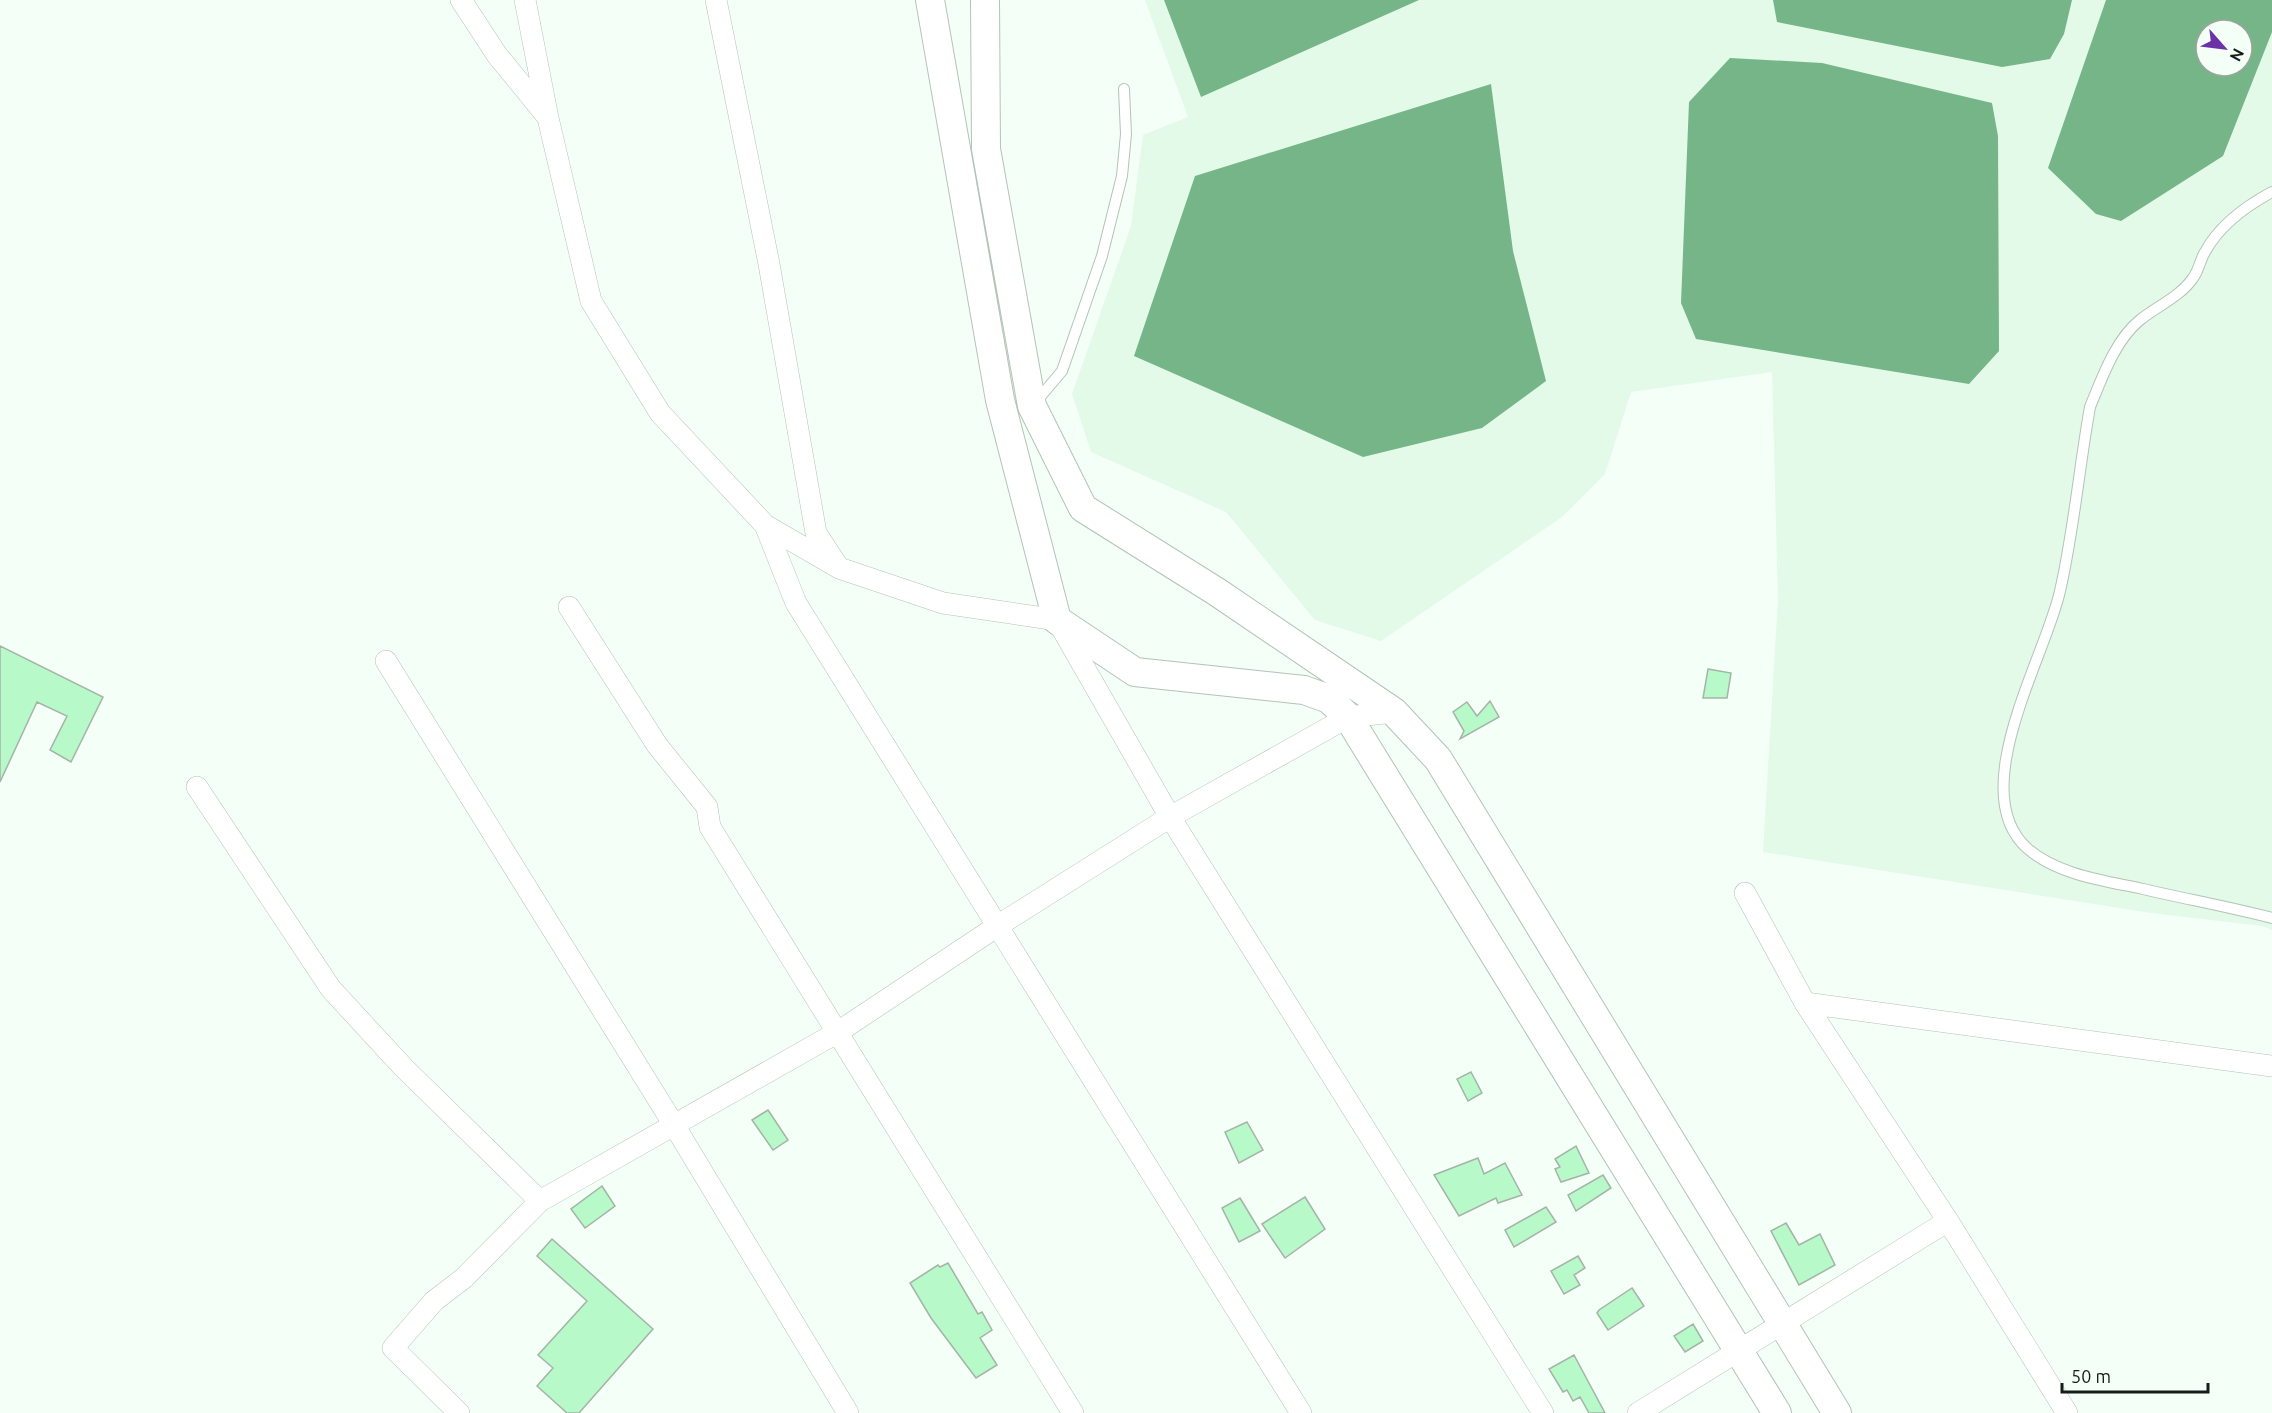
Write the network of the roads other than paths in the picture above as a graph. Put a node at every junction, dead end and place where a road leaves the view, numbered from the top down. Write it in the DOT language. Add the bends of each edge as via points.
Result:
graph roads {
  1 [pos="461,0"];
  2 [pos="525,0"];
  3 [pos="716,0"];
  4 [pos="930,0"];
  5 [pos="985,0"];
  6 [pos="1124,90"];
  7 [pos="548,117"];
  8 [pos="2272,192"];
  9 [pos="1032,406"];
  10 [pos="765,525"];
  11 [pos="839,568"];
  12 [pos="569,607"];
  13 [pos="1057,620"];
  14 [pos="386,661"];
  15 [pos="1394,711"];
  16 [pos="1348,717"];
  17 [pos="197,788"];
  18 [pos="1170,817"];
  19 [pos="1745,894"];
  20 [pos="2272,918"];
  21 [pos="999,925"];
  22 [pos="1805,1004"];
  23 [pos="838,1032"];
  24 [pos="2272,1066"];
  25 [pos="674,1125"];
  26 [pos="540,1201"];
  27 [pos="1948,1221"];
  28 [pos="1782,1325"];
  29 [pos="1739,1351"];
  30 [pos="459,1413"];
  31 [pos="848,1413"];
  32 [pos="1073,1413"];
  33 [pos="1301,1413"];
  34 [pos="1543,1413"];
  35 [pos="1638,1413"];
  36 [pos="1777,1413"];
  37 [pos="1837,1413"];
  38 [pos="2067,1413"];
  1 -- 7 [label="street" via="497,55"];
  2 -- 7 [label="street"];
  3 -- 11 [label="street" via="769,264 816,533"];
  4 -- 13 [label="street" via="1000,400"];
  5 -- 9 [label="street" via="987,148"];
  6 -- 9 [label="lane" via="1126,134 1122,176 1102,256 1062,370"];
  7 -- 10 [label="street" via="591,301 660,413"];
  8 -- 20 [label="lane" via="2231,220 2205,251 2194,277 2179,293 2138,321 2119,346 2098,387 2090,407 2060,595 2010,736 2005,785 2010,826 2028,849 2055,865 2090,877"];
  9 -- 15 [label="street" via="1083,508"];
  10 -- 11 [label="street"];
  10 -- 21 [label="street" via="796,603"];
  11 -- 13 [label="street" via="943,603"];
  12 -- 23 [label="street" via="657,745 707,807 710,827"];
  13 -- 16 [label="street" via="1135,672 1304,690 1329,699"];
  13 -- 18 [label="street"];
  14 -- 25 [label="street"];
  15 -- 16 [label="street"];
  15 -- 28 [label="street" via="1438,759"];
  16 -- 18 [label="street"];
  16 -- 29 [label="street"];
  17 -- 26 [label="street" via="331,989 418,1083"];
  18 -- 21 [label="street"];
  18 -- 34 [label="street"];
  19 -- 22 [label="street"];
  21 -- 23 [label="street"];
  21 -- 33 [label="street"];
  22 -- 24 [label="street"];
  22 -- 27 [label="street"];
  23 -- 25 [label="street"];
  23 -- 32 [label="street"];
  25 -- 26 [label="street"];
  25 -- 31 [label="street"];
  26 -- 30 [label="street" via="464,1278 434,1301 393,1348"];
  27 -- 28 [label="street"];
  27 -- 38 [label="street"];
  28 -- 29 [label="street"];
  28 -- 37 [label="street"];
  29 -- 35 [label="street"];
  29 -- 36 [label="street"];
}
